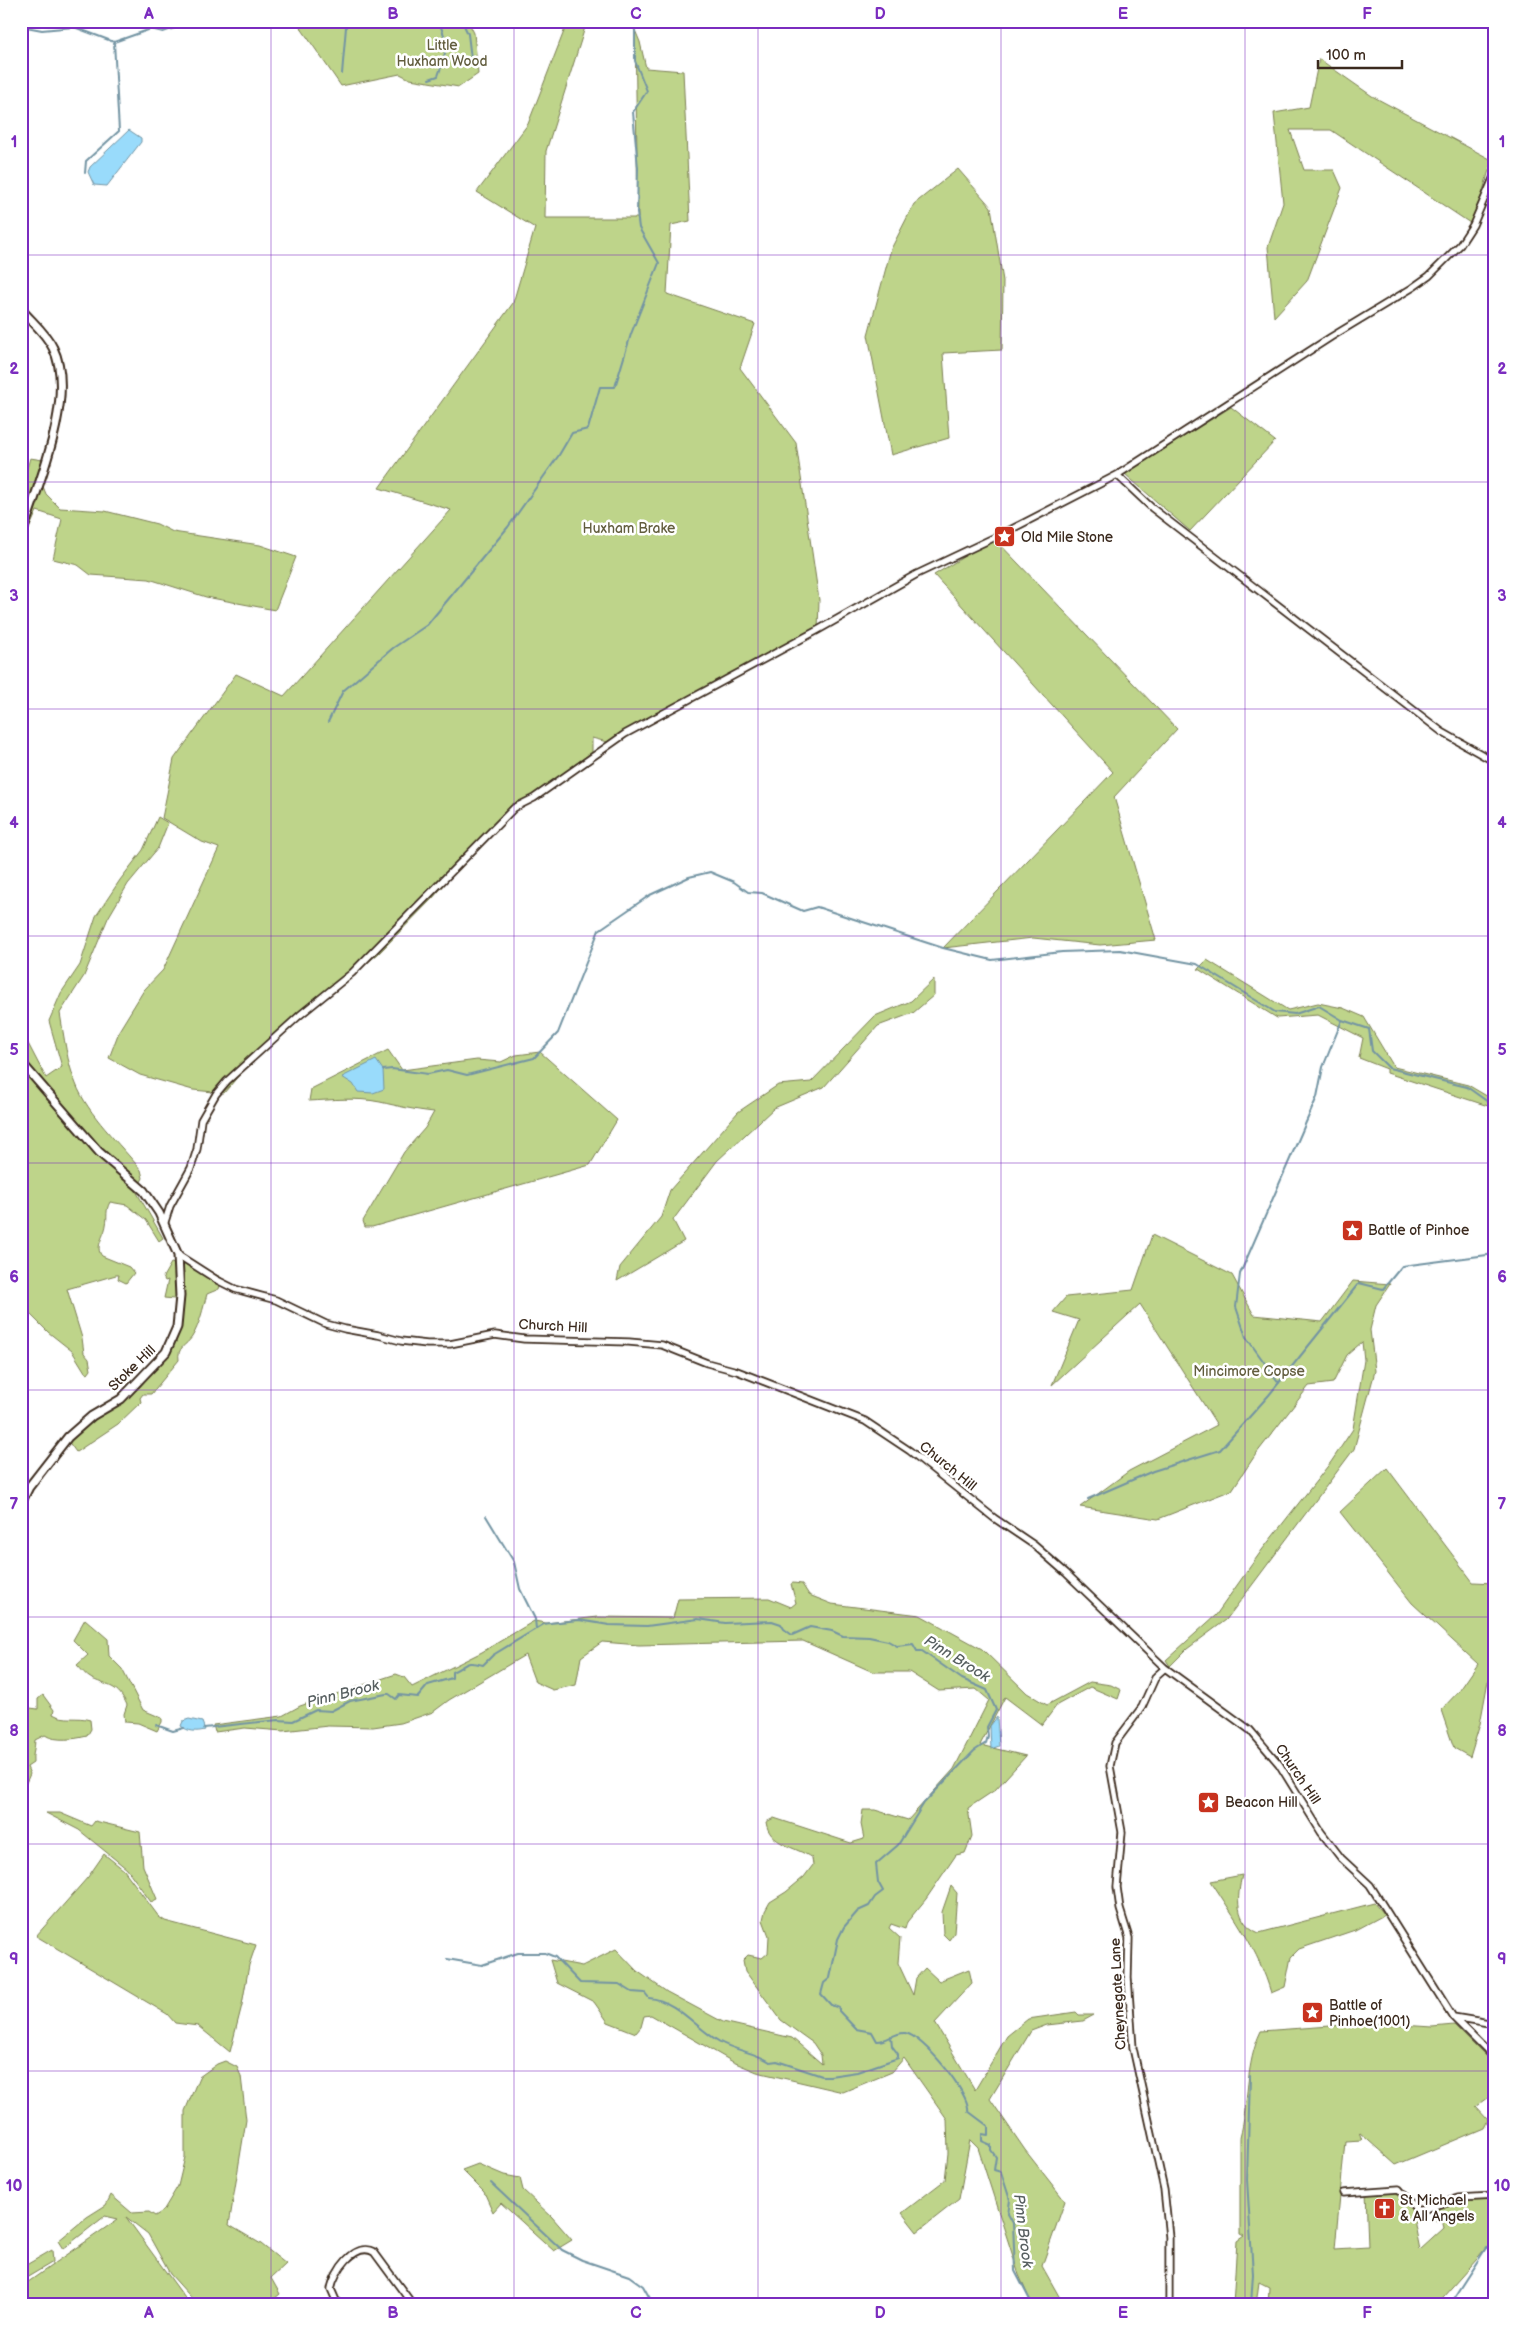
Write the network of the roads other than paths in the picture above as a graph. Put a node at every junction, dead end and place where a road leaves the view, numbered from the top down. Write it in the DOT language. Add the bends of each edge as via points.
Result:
graph roads {
  1 [pos="1495,174"];
  2 [pos="21,309"];
  3 [pos="1117,475"];
  4 [pos="21,537"];
  5 [pos="1495,762"];
  6 [pos="21,1062"];
  7 [pos="168,1211"];
  8 [pos="159,1213"];
  9 [pos="164,1226"];
  10 [pos="178,1256"];
  11 [pos="21,1503"];
  12 [pos="1165,1668"];
  13 [pos="1453,2018"];
  14 [pos="1495,2024"];
  15 [pos="1495,2059"];
  16 [pos="1343,2193"];
  17 [pos="1495,2196"];
  18 [pos="338,2305"];
  19 [pos="413,2305"];
  20 [pos="1169,2305"];
  1 -- 3 [label="street" via="1473,225 1460,244 1429,276"];
  2 -- 4 [label="street" via="53,347 62,379 60,413"];
  3 -- 5 [label="street" via="1152,508 1380,686 1442,732"];
  3 -- 7 [label="street" via="917,574 625,734 534,798 514,808 352,973 227,1081 201,1120 191,1168"];
  6 -- 8 [label="street, Stoke Hill" via="98,1152 144,1191"];
  7 -- 8 [label="street"];
  7 -- 9 [label="street"];
  8 -- 9 [label="street, Stoke Hill"];
  9 -- 10 [label="street, Stoke Hill"];
  10 -- 11 [label="street, Stoke Hill" via="178,1327 166,1352 121,1399 74,1431 55,1451"];
  10 -- 12 [label="street, Church Hill" via="235,1289 276,1300 326,1324 345,1329 427,1344 450,1344 495,1335 662,1345 858,1417 910,1451 994,1518 1034,1545"];
  12 -- 13 [label="street, Church Hill" via="1235,1718 1265,1746 1341,1858 1370,1885"];
  12 -- 20 [label="street, Cheynegate Lane" via="1156,1676 1142,1707 1115,1743 1110,1766 1122,1832 1117,1887 1130,1944 1128,1978 1132,2042 1164,2188 1170,2237"];
  13 -- 14 [label="street"];
  13 -- 15 [label="street, Church Hill"];
  16 -- 17 [label="street" via="1399,2189 1418,2212 1459,2198"];
  18 -- 19 [label="street" via="331,2289 334,2278 355,2252 366,2249 380,2259"];
}
